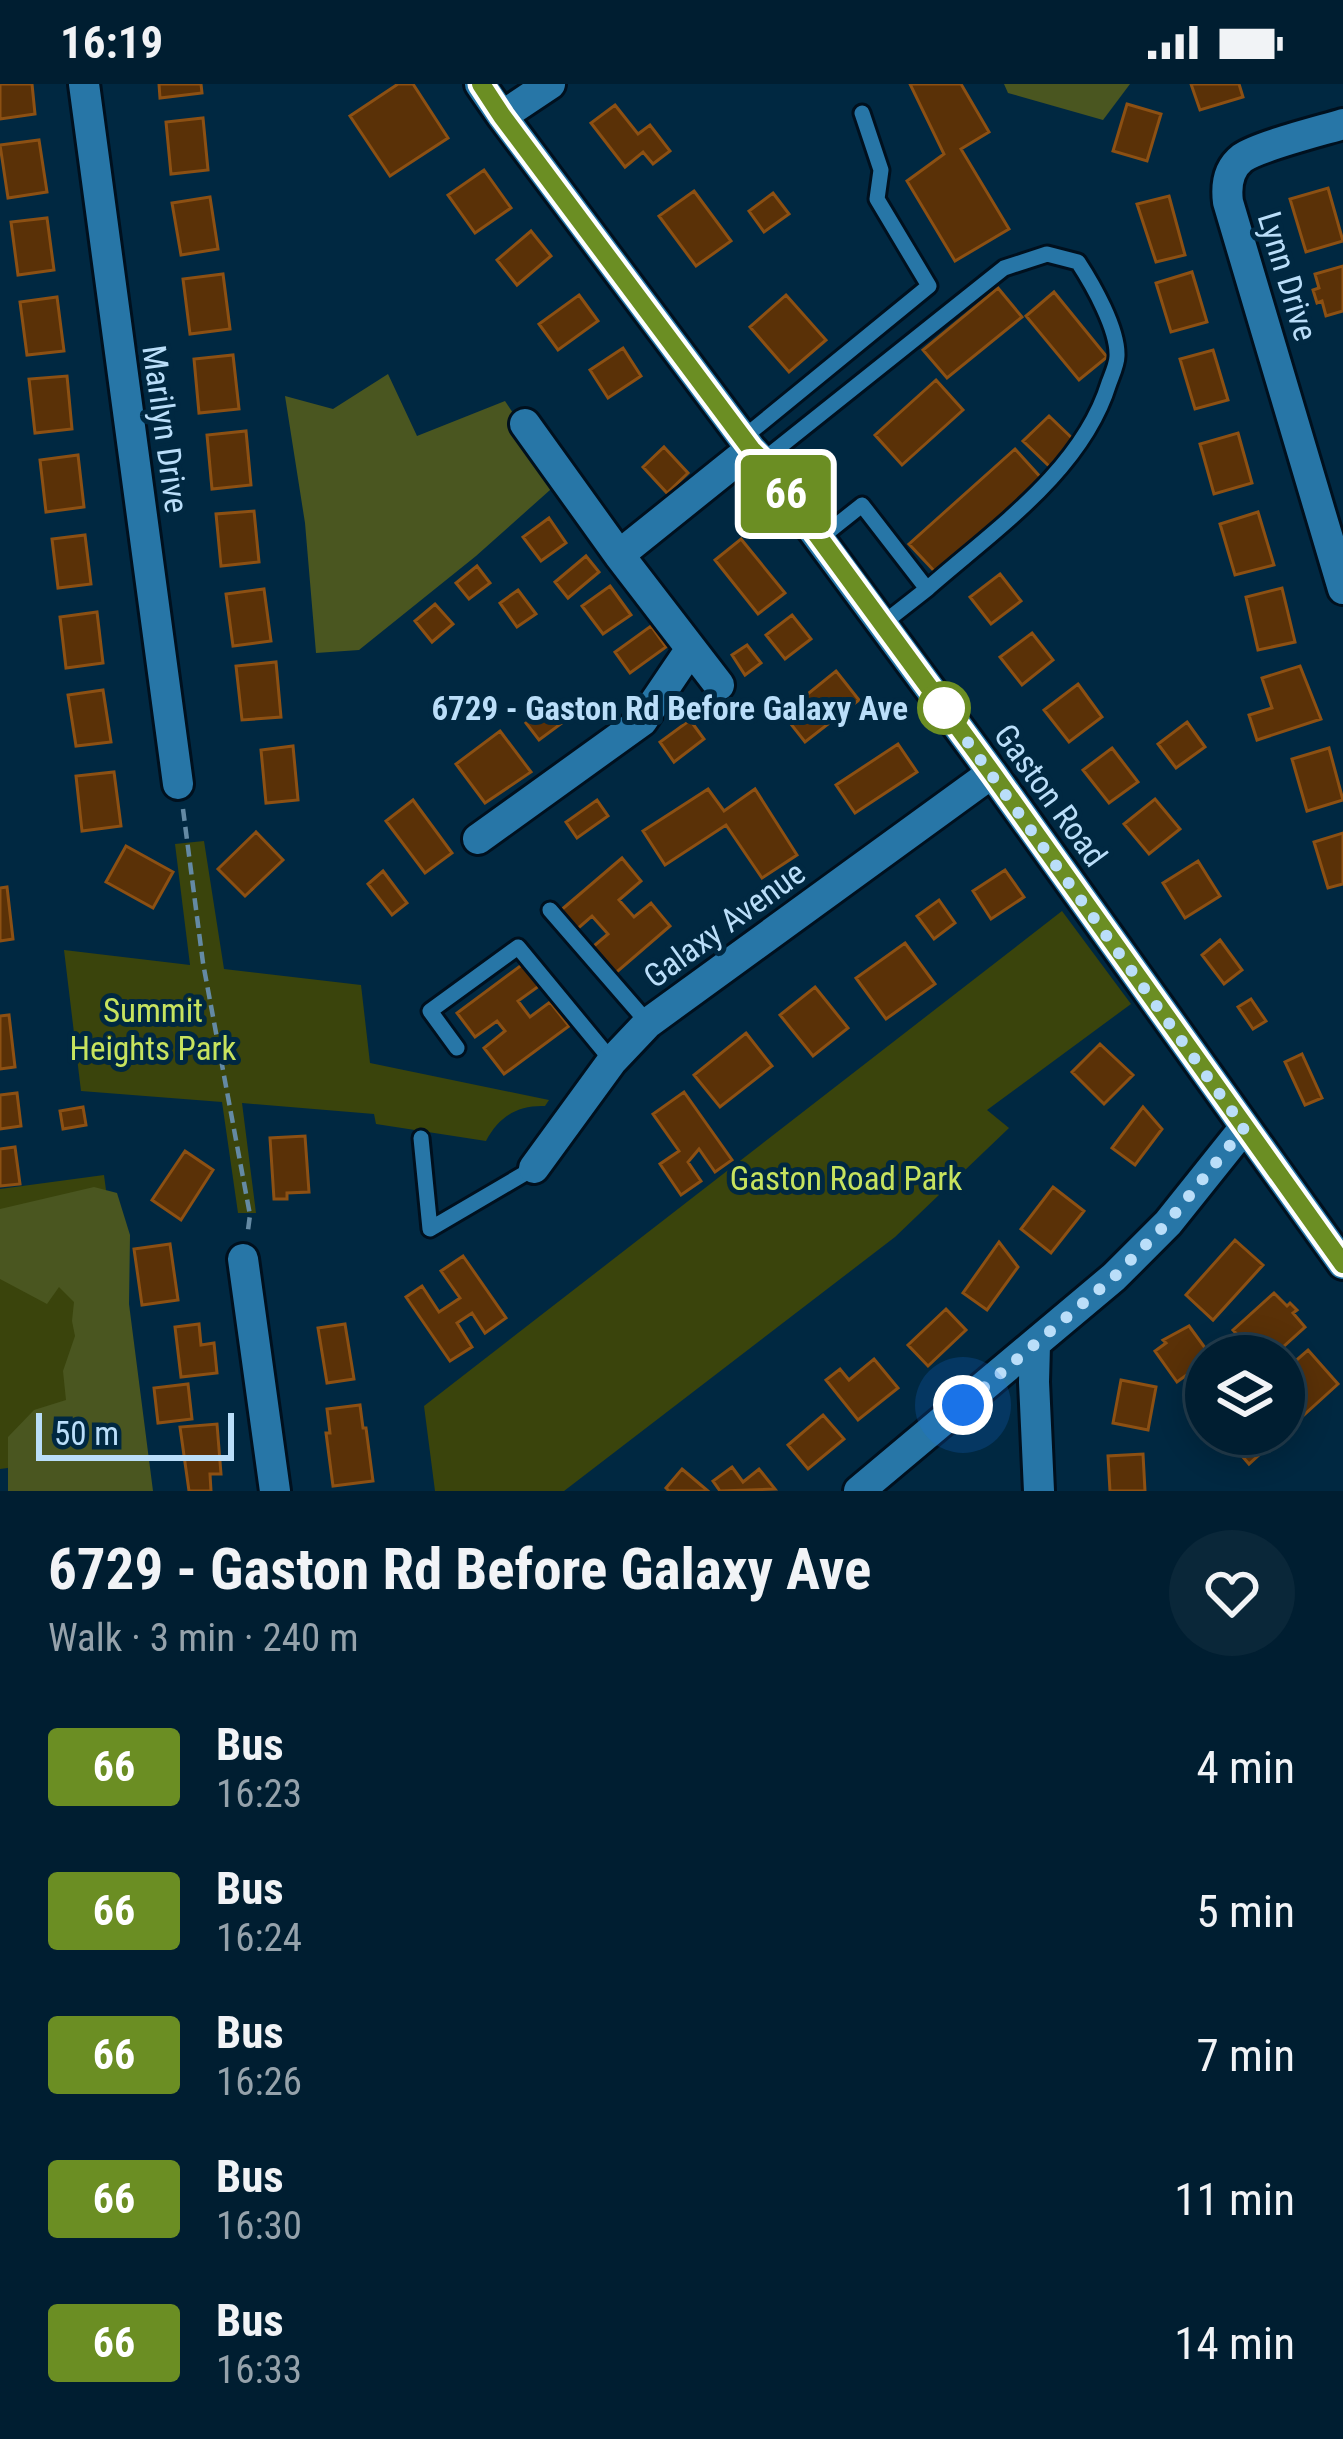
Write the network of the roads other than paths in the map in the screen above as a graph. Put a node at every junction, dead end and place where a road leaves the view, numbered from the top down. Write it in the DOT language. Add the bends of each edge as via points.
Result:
graph roads {
  1 [pos="84,84"];
  2 [pos="481,84"];
  3 [pos="550,84"];
  4 [pos="862,113"];
  5 [pos="502,116"];
  6 [pos="1343,124"];
  7 [pos="525,424"];
  8 [pos="752,449"];
  9 [pos="818,540"];
  10 [pos="619,555"];
  11 [pos="927,589"];
  12 [pos="1343,589"];
  13 [pos="881,625"];
  14 [pos="690,650"];
  15 [pos="719,685"];
  16 [pos="992,773"];
  17 [pos="178,784"];
  18 [pos="478,839"];
  19 [pos="550,910"];
  20 [pos="648,1023"];
  21 [pos="457,1048"];
  22 [pos="612,1061"];
  23 [pos="1244,1128"];
  24 [pos="421,1138"];
  25 [pos="533,1168"];
  26 [pos="243,1259"];
  27 [pos="1343,1264"];
  28 [pos="1035,1346"];
  29 [pos="275,1491"];
  30 [pos="859,1491"];
  31 [pos="1039,1491"];
  1 -- 17 [label="street, Marilyn Drive"];
  2 -- 5 [label="street, Gaston Road"];
  3 -- 5 [label="street"];
  4 -- 8 [label="lane" via="881,170 877,200 929,286"];
  5 -- 8 [label="street, Gaston Road"];
  6 -- 12 [label="street, Lynn Drive" via="1244,157 1226,195"];
  7 -- 10 [label="street"];
  8 -- 9 [label="street, Gaston Road"];
  8 -- 10 [label="street"];
  8 -- 11 [label="lane" via="1004,268 1047,254 1078,262 1118,357 1101,409 1031,498"];
  9 -- 11 [label="lane" via="862,505"];
  9 -- 13 [label="street, Gaston Road"];
  10 -- 14 [label="street"];
  11 -- 13 [label="lane"];
  13 -- 16 [label="street, Gaston Road"];
  14 -- 15 [label="street"];
  14 -- 18 [label="street" via="642,722"];
  16 -- 20 [label="street, Galaxy Avenue"];
  16 -- 23 [label="street, Gaston Road"];
  19 -- 20 [label="lane"];
  20 -- 22 [label="street, Galaxy Avenue"];
  21 -- 22 [label="lane" via="430,1011 518,947"];
  22 -- 25 [label="street, Galaxy Avenue"];
  23 -- 27 [label="street, Gaston Road"];
  23 -- 28 [label="street" via="1168,1222"];
  24 -- 25 [label="lane" via="430,1229"];
  26 -- 29 [label="street"];
  28 -- 30 [label="street"];
  28 -- 31 [label="street"];
}
